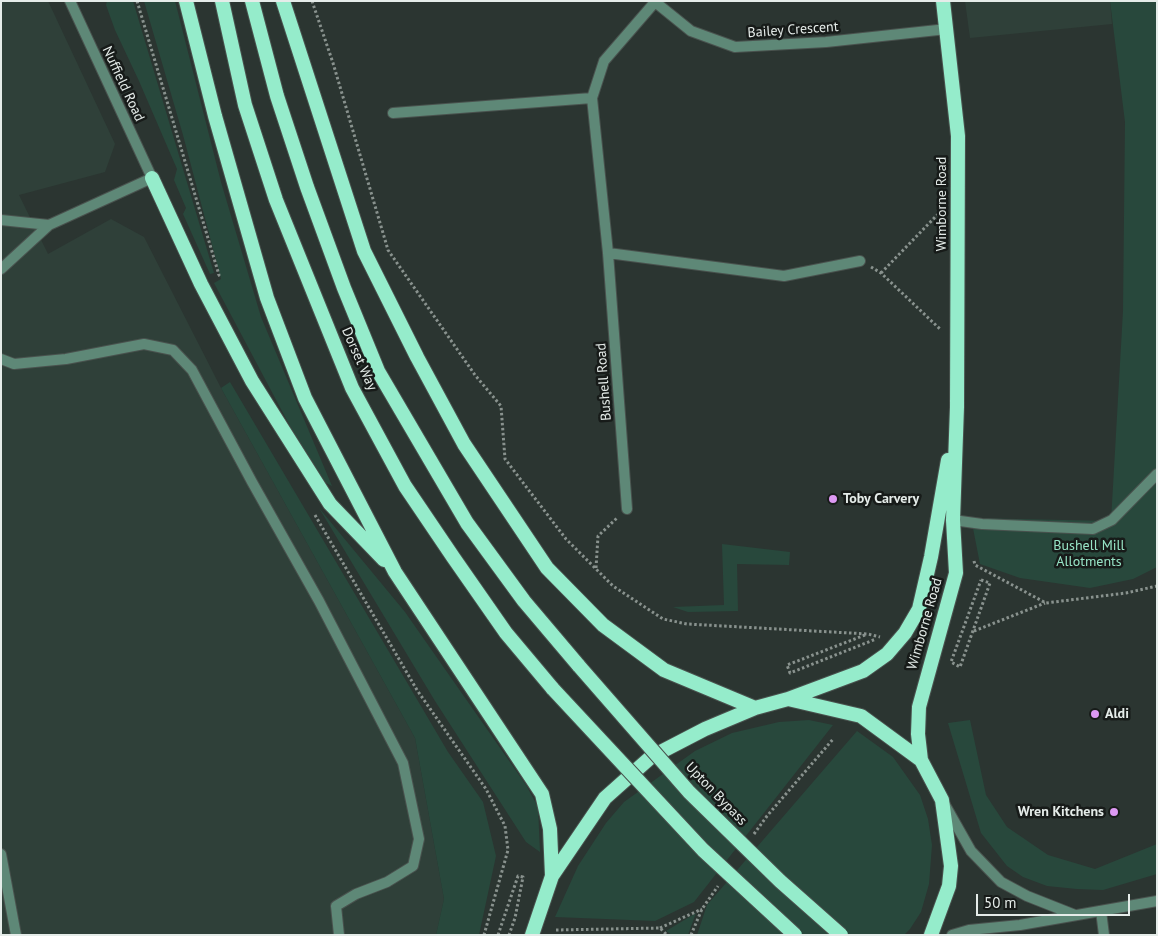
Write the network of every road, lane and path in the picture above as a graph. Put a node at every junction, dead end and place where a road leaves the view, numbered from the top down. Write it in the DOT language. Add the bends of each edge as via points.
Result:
graph roads {
  1 [pos="70,1"];
  2 [pos="186,1"];
  3 [pos="222,1"];
  4 [pos="252,1"];
  5 [pos="283,1"];
  6 [pos="312,1"];
  7 [pos="943,1"];
  8 [pos="654,2"];
  9 [pos="947,29"];
  10 [pos="592,98"];
  11 [pos="392,113"];
  12 [pos="152,178"];
  13 [pos="958,193"];
  14 [pos="1,220"];
  15 [pos="49,226"];
  16 [pos="608,253"];
  17 [pos="860,261"];
  18 [pos="1,269"];
  19 [pos="958,347"];
  20 [pos="1,359"];
  21 [pos="957,407"];
  22 [pos="1157,474"];
  23 [pos="627,509"];
  24 [pos="953,520"];
  25 [pos="972,556"];
  26 [pos="596,569"];
  27 [pos="395,572"];
  28 [pos="1157,586"];
  29 [pos="1046,603"];
  30 [pos="974,631"];
  31 [pos="905,633"];
  32 [pos="868,634"];
  33 [pos="879,638"];
  34 [pos="579,666"];
  35 [pos="788,699"];
  36 [pos="755,708"];
  37 [pos="921,760"];
  38 [pos="942,800"];
  39 [pos="1,854"];
  40 [pos="552,876"];
  41 [pos="1157,901"];
  42 [pos="702,909"];
  43 [pos="1102,911"];
  44 [pos="1075,915"];
  45 [pos="660,928"];
  46 [pos="556,930"];
  47 [pos="16,935"];
  48 [pos="339,935"];
  49 [pos="498,935"];
  50 [pos="509,935"];
  51 [pos="532,935"];
  52 [pos="667,935"];
  53 [pos="795,935"];
  54 [pos="842,935"];
  55 [pos="931,935"];
  56 [pos="952,935"];
  57 [pos="1104,935"];
  1 -- 12 [label="street, Nuffield Road"];
  2 -- 27 [label="highway" via="267,298 305,398"];
  3 -- 53 [label="highway, Dorset Way, bridge" via="245,106 276,200 352,388 405,486 506,633 553,689 703,850"];
  4 -- 34 [label="highway, Dorset Way" via="277,96 304,178 378,371 467,522 524,601"];
  5 -- 36 [label="highway" via="364,251 464,444 547,568 603,625 664,670"];
  6 -- 26 [label="path" via="388,250 474,375 501,406 506,459 566,539"];
  7 -- 9 [label="highway, Wimborne Road"];
  8 -- 9 [label="street, Bailey Crescent" via="690,32 735,47 826,42"];
  8 -- 10 [label="street, Bushell Road" via="604,61"];
  9 -- 13 [label="highway, Wimborne Road" via="958,136"];
  10 -- 11 [label="street"];
  10 -- 16 [label="street, Bushell Road"];
  12 -- 15 [label="street"];
  12 -- 27 [label="highway" via="201,284 252,381 330,504"];
  13 -- 19 [label="highway, Wimborne Road"];
  13 -- 19 [label="path" via="881,273"];
  14 -- 15 [label="street"];
  15 -- 18 [label="street"];
  16 -- 17 [label="street" via="784,276"];
  16 -- 23 [label="street, Bushell Road"];
  19 -- 21 [label="highway, Wimborne Road"];
  20 -- 48 [label="street" via="14,364 66,359 144,344 173,350 192,370 319,600 403,763 419,839 413,866 336,906"];
  21 -- 24 [label="highway, Wimborne Road"];
  21 -- 31 [label="highway, Wimborne Road" via="931,557 919,609"];
  22 -- 24 [label="street" via="1112,520 1093,529"];
  23 -- 26 [label="path" via="598,536"];
  24 -- 37 [label="highway, Wimborne Road" via="956,574 918,707"];
  25 -- 29 [label="path" via="975,565"];
  26 -- 32 [label="path" via="613,586 663,620"];
  27 -- 40 [label="highway" via="542,794 550,829"];
  28 -- 29 [label="path"];
  29 -- 30 [label="path"];
  30 -- 30 [label="path" via="960,667 951,662 981,580 990,583"];
  31 -- 33 [label="path"];
  31 -- 35 [label="highway, Wimborne Road" via="886,654 863,671"];
  32 -- 33 [label="path"];
  32 -- 33 [label="path" via="787,665 790,673"];
  34 -- 54 [label="highway, Upton Bypass, bridge" via="689,792"];
  35 -- 36 [label="highway, Wimborne Road"];
  35 -- 37 [label="highway" via="861,716"];
  36 -- 40 [label="highway, Wimborne Road" via="705,728 651,757 605,798"];
  37 -- 38 [label="highway"];
  38 -- 44 [label="street" via="971,851 995,876 1027,896"];
  38 -- 55 [label="highway" via="951,866 949,886"];
  39 -- 47 [label="street"];
  40 -- 51 [label="highway"];
  41 -- 43 [label="street"];
  42 -- 45 [label="path"];
  43 -- 44 [label="street"];
  43 -- 57 [label="street"];
  44 -- 56 [label="street"];
  45 -- 46 [label="path"];
  45 -- 52 [label="path"];
  49 -- 50 [label="path" via="518,876 523,877"];
}
